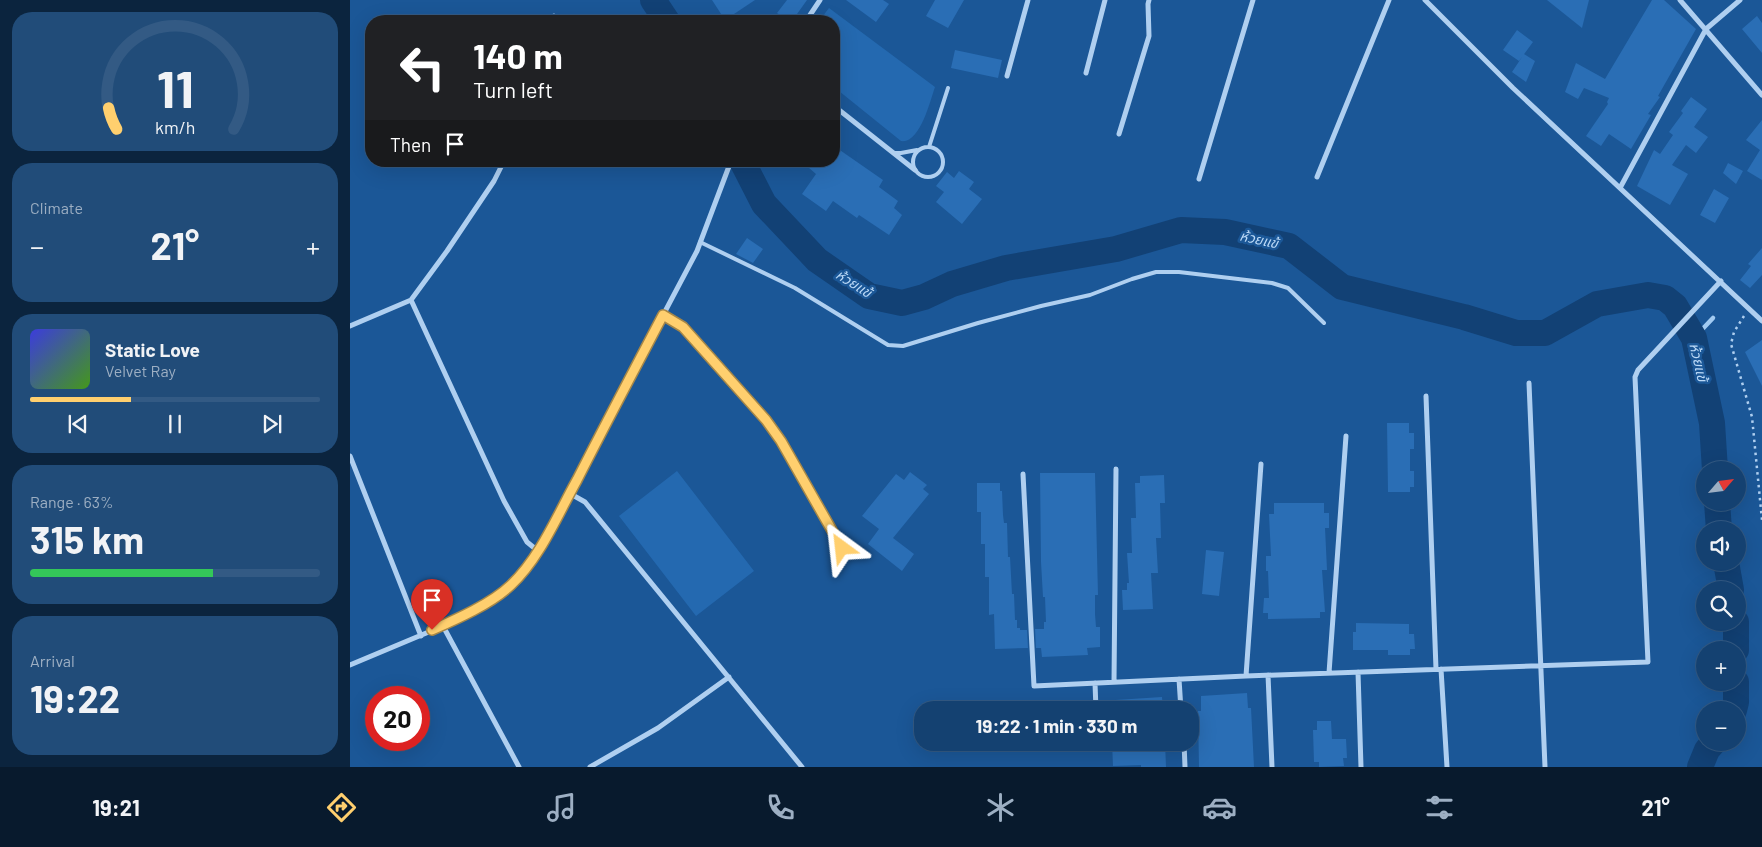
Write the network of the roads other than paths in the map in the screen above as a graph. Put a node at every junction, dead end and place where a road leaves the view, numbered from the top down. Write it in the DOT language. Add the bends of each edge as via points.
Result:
graph roads {
  1 [pos="820,0"];
  2 [pos="1028,0"];
  3 [pos="1105,0"];
  4 [pos="1149,0"];
  5 [pos="1253,0"];
  6 [pos="1389,0"];
  7 [pos="1425,0"];
  8 [pos="1680,0"];
  9 [pos="1740,0"];
  10 [pos="810,15"];
  11 [pos="1706,29"];
  12 [pos="1086,73"];
  13 [pos="1007,76"];
  14 [pos="948,88"];
  15 [pos="1762,95"];
  16 [pos="840,111"];
  17 [pos="1120,134"];
  18 [pos="929,147"];
  19 [pos="920,149"];
  20 [pos="893,153"];
  21 [pos="501,167"];
  22 [pos="729,167"];
  23 [pos="915,170"];
  24 [pos="1317,177"];
  25 [pos="1199,179"];
  26 [pos="1620,188"];
  27 [pos="700,242"];
  28 [pos="1720,281"];
  29 [pos="410,300"];
  30 [pos="663,315"];
  31 [pos="1762,321"];
  32 [pos="1324,323"];
  33 [pos="350,326"];
  34 [pos="1529,383"];
  35 [pos="1426,396"];
  36 [pos="1346,436"];
  37 [pos="350,456"];
  38 [pos="1261,464"];
  39 [pos="1116,469"];
  40 [pos="1024,474"];
  41 [pos="569,493"];
  42 [pos="842,548"];
  43 [pos="538,551"];
  44 [pos="443,626"];
  45 [pos="421,636"];
  46 [pos="350,665"];
  47 [pos="1540,665"];
  48 [pos="1439,669"];
  49 [pos="1358,672"];
  50 [pos="1329,673"];
  51 [pos="1268,675"];
  52 [pos="1246,676"];
  53 [pos="729,677"];
  54 [pos="1179,679"];
  55 [pos="1114,682"];
  56 [pos="1095,683"];
  57 [pos="1096,701"];
  58 [pos="1180,701"];
  59 [pos="1184,751"];
  60 [pos="519,767"];
  61 [pos="590,767"];
  62 [pos="802,767"];
  63 [pos="1185,767"];
  64 [pos="1272,767"];
  65 [pos="1360,767"];
  66 [pos="1447,767"];
  67 [pos="1545,767"];
  1 -- 10 [label="street"];
  2 -- 13 [label="street"];
  3 -- 12 [label="street"];
  4 -- 17 [label="street" via="1149,36"];
  5 -- 25 [label="street"];
  6 -- 24 [label="street"];
  7 -- 26 [label="street"];
  8 -- 11 [label="street"];
  9 -- 11 [label="street"];
  11 -- 15 [label="street"];
  11 -- 26 [label="street"];
  14 -- 18 [label="lane"];
  16 -- 20 [label="street"];
  18 -- 19 [label="lane"];
  18 -- 23 [label="lane" via="941,154 941,170 928,178"];
  19 -- 20 [label="lane"];
  19 -- 23 [label="lane" via="914,156"];
  20 -- 23 [label="street"];
  21 -- 29 [label="street" via="447,251"];
  22 -- 27 [label="street"];
  26 -- 28 [label="street"];
  27 -- 30 [label="street"];
  27 -- 32 [label="lane" via="795,288 888,345 903,346 987,320 1090,295 1156,272 1272,283 1288,288"];
  28 -- 31 [label="street"];
  28 -- 47 [label="street" via="1635,377 1648,662"];
  29 -- 33 [label="street"];
  29 -- 43 [label="street" via="504,501 527,542"];
  30 -- 41 [label="street"];
  30 -- 42 [label="lane" via="683,327 766,420"];
  34 -- 47 [label="street"];
  35 -- 48 [label="street"];
  36 -- 50 [label="street"];
  37 -- 45 [label="street"];
  38 -- 52 [label="street"];
  39 -- 55 [label="street"];
  40 -- 56 [label="street" via="1034,686"];
  41 -- 43 [label="street"];
  41 -- 53 [label="street" via="585,502"];
  43 -- 44 [label="street" via="509,587"];
  44 -- 45 [label="street"];
  44 -- 60 [label="street"];
  45 -- 46 [label="street"];
  47 -- 48 [label="street"];
  47 -- 67 [label="street"];
  48 -- 49 [label="street"];
  48 -- 66 [label="street"];
  49 -- 50 [label="street"];
  49 -- 65 [label="street"];
  50 -- 51 [label="street"];
  51 -- 52 [label="street"];
  51 -- 64 [label="street"];
  52 -- 54 [label="street"];
  53 -- 61 [label="street" via="658,728"];
  53 -- 62 [label="street"];
  54 -- 55 [label="street"];
  54 -- 58 [label="street"];
  55 -- 56 [label="street"];
  56 -- 57 [label="street"];
  59 -- 63 [label="street"];
}
